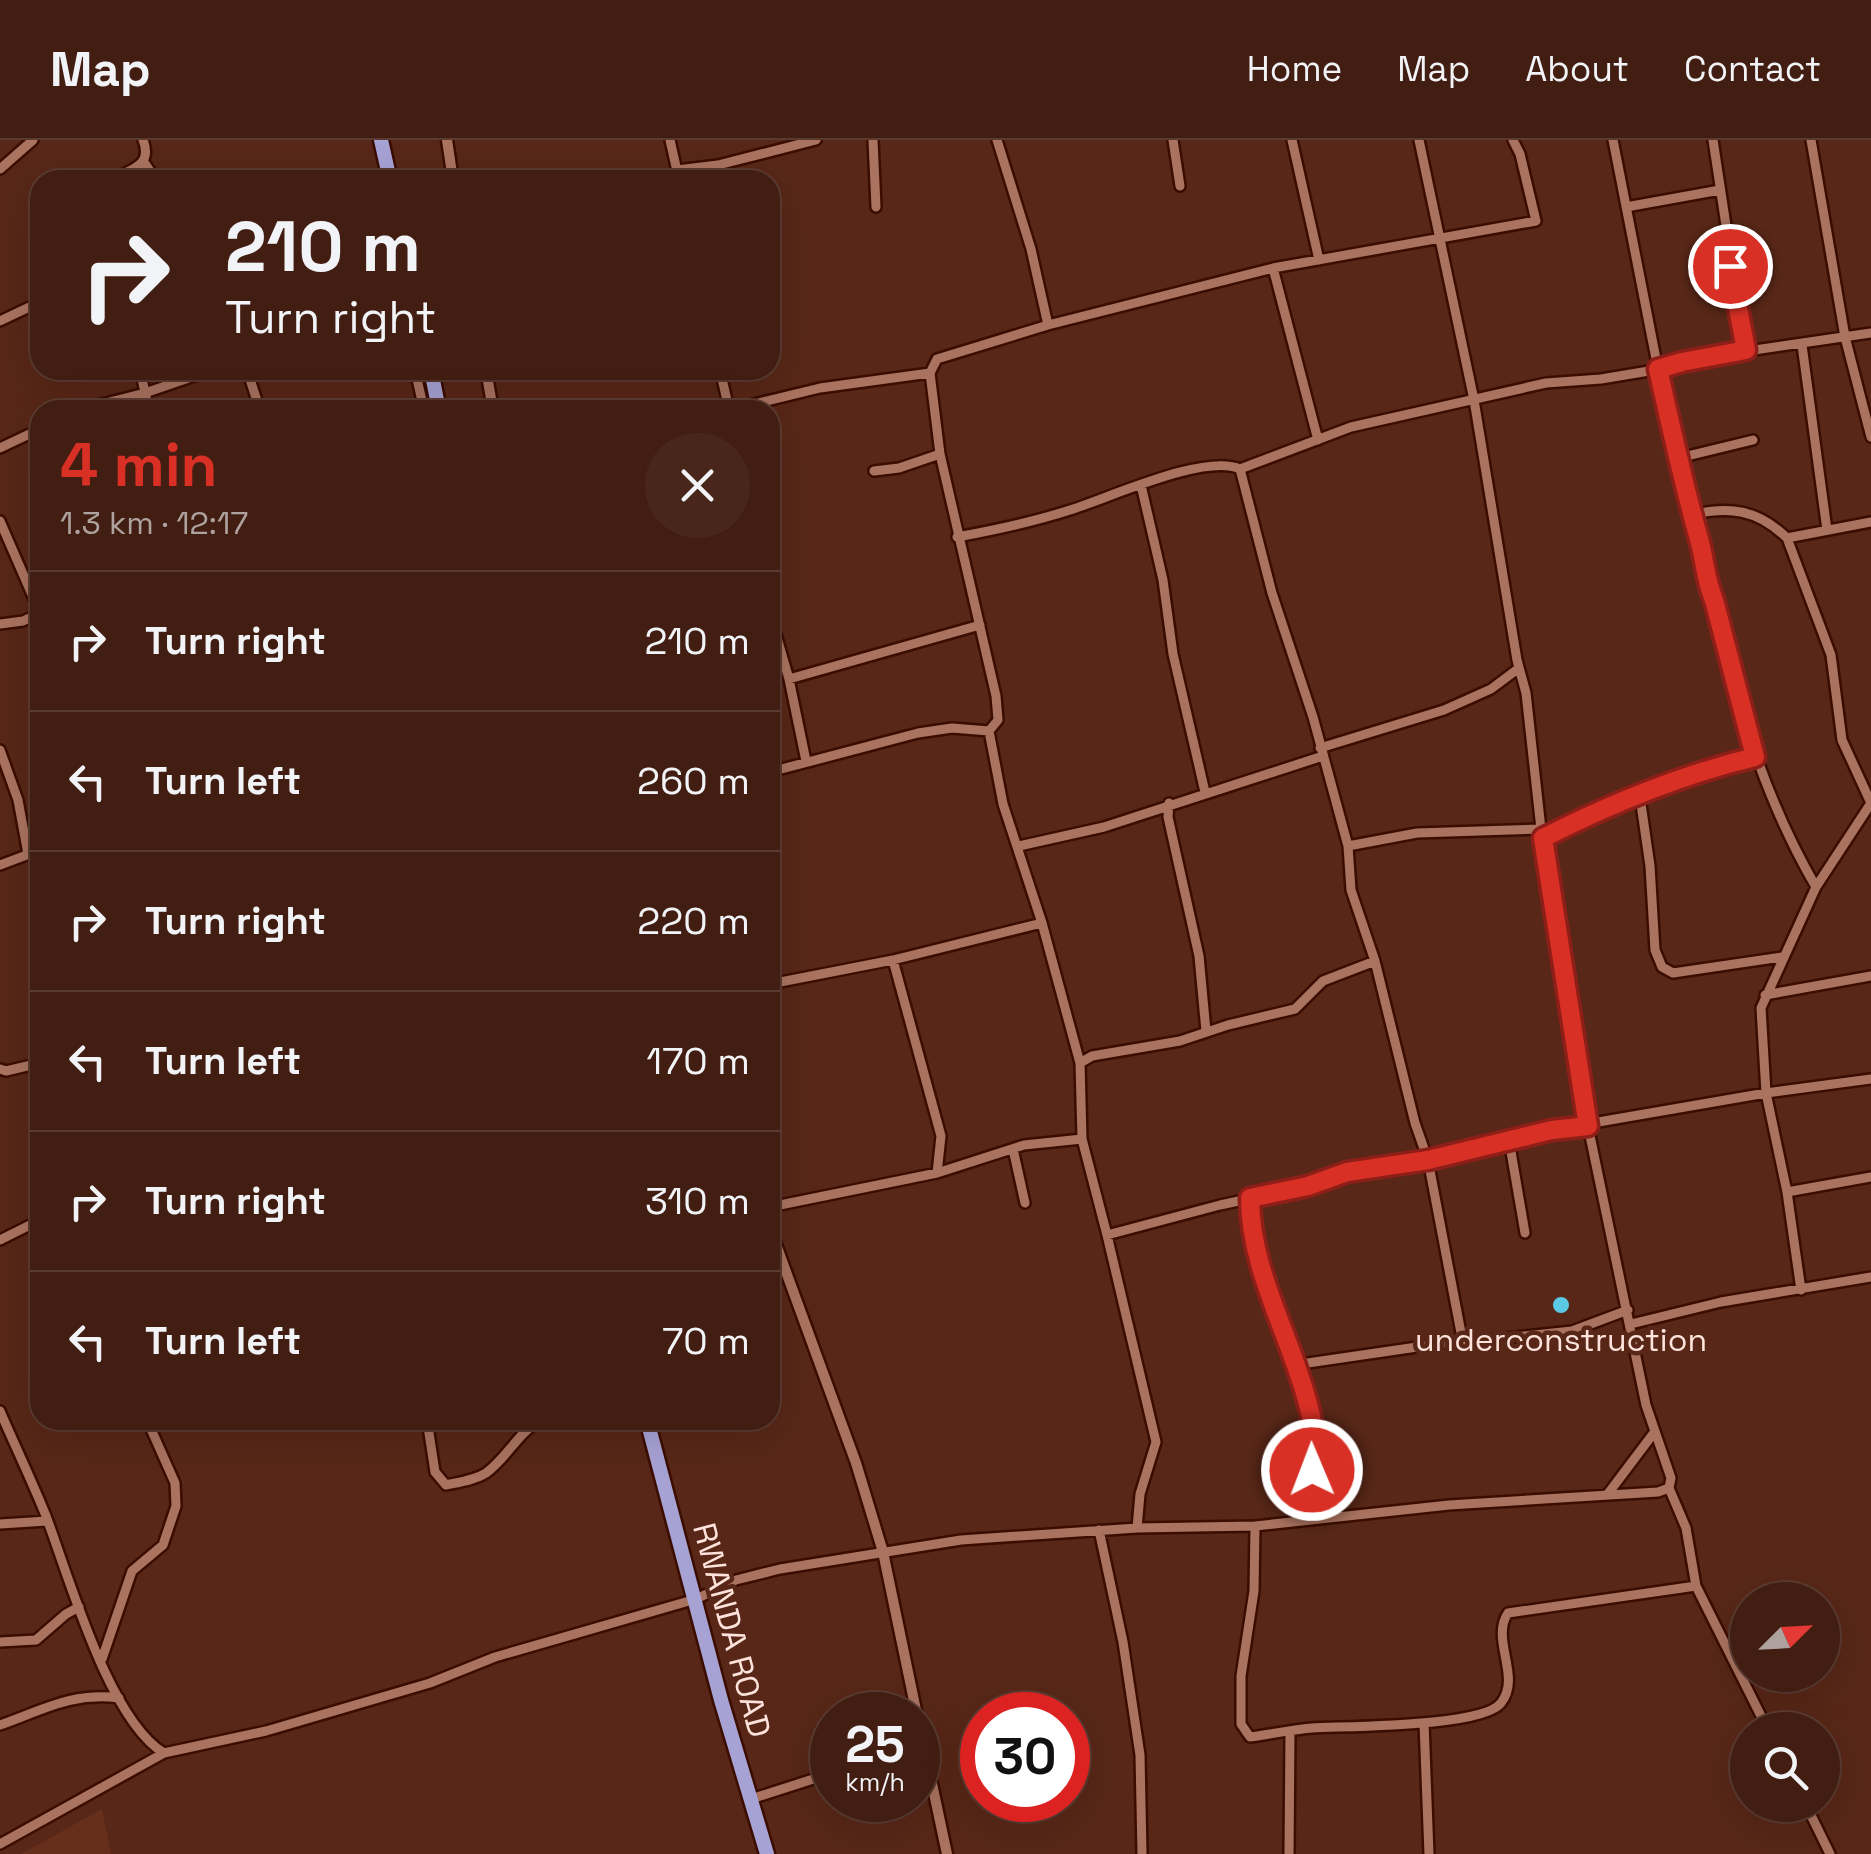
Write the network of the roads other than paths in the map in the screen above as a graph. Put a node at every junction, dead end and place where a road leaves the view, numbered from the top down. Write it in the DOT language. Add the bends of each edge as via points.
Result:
graph roads {
  1 [pos="33,140"];
  2 [pos="144,140"];
  3 [pos="381,140"];
  4 [pos="446,140"];
  5 [pos="670,140"];
  6 [pos="816,140"];
  7 [pos="873,140"];
  8 [pos="998,140"];
  9 [pos="1174,140"];
  10 [pos="1292,140"];
  11 [pos="1419,140"];
  12 [pos="1513,140"];
  13 [pos="1613,140"];
  14 [pos="1712,140"];
  15 [pos="1811,140"];
  16 [pos="144,162"];
  17 [pos="0,169"];
  18 [pos="130,170"];
  19 [pos="149,170"];
  20 [pos="388,170"];
  21 [pos="452,170"];
  22 [pos="677,170"];
  23 [pos="698,170"];
  24 [pos="1180,186"];
  25 [pos="1720,190"];
  26 [pos="876,206"];
  27 [pos="1626,207"];
  28 [pos="1438,240"];
  29 [pos="1319,260"];
  30 [pos="1273,268"];
  31 [pos="30,307"];
  32 [pos="0,321"];
  33 [pos="1048,325"];
  34 [pos="1871,332"];
  35 [pos="1845,336"];
  36 [pos="1802,345"];
  37 [pos="1746,350"];
  38 [pos="1658,369"];
  39 [pos="930,373"];
  40 [pos="142,380"];
  41 [pos="182,380"];
  42 [pos="145,392"];
  43 [pos="115,400"];
  44 [pos="147,400"];
  45 [pos="770,400"];
  46 [pos="1474,400"];
  47 [pos="30,434"];
  48 [pos="1871,437"];
  49 [pos="1318,440"];
  50 [pos="1753,440"];
  51 [pos="0,448"];
  52 [pos="940,454"];
  53 [pos="1679,458"];
  54 [pos="1240,468"];
  55 [pos="874,471"];
  56 [pos="1141,485"];
  57 [pos="1690,515"];
  58 [pos="0,521"];
  59 [pos="1871,522"];
  60 [pos="1826,530"];
  61 [pos="957,537"];
  62 [pos="1787,538"];
  63 [pos="30,590"];
  64 [pos="30,617"];
  65 [pos="0,624"];
  66 [pos="980,626"];
  67 [pos="780,649"];
  68 [pos="1519,668"];
  69 [pos="789,680"];
  70 [pos="989,730"];
  71 [pos="0,750"];
  72 [pos="1321,752"];
  73 [pos="1755,757"];
  74 [pos="806,760"];
  75 [pos="780,769"];
  76 [pos="1206,792"];
  77 [pos="1640,797"];
  78 [pos="1169,803"];
  79 [pos="1871,803"];
  80 [pos="1542,833"];
  81 [pos="1019,846"];
  82 [pos="1348,846"];
  83 [pos="28,854"];
  84 [pos="0,865"];
  85 [pos="1816,887"];
  86 [pos="1042,924"];
  87 [pos="1782,957"];
  88 [pos="893,960"];
  89 [pos="1374,961"];
  90 [pos="1871,976"];
  91 [pos="780,982"];
  92 [pos="1765,995"];
  93 [pos="1206,1031"];
  94 [pos="1080,1063"];
  95 [pos="30,1065"];
  96 [pos="0,1070"];
  97 [pos="1871,1079"];
  98 [pos="1766,1093"];
  99 [pos="1588,1126"];
  100 [pos="1082,1138"];
  101 [pos="1508,1140"];
  102 [pos="1013,1148"];
  103 [pos="1428,1160"];
  104 [pos="938,1172"];
  105 [pos="1871,1177"];
  106 [pos="1787,1192"];
  107 [pos="1250,1198"];
  108 [pos="1025,1203"];
  109 [pos="780,1205"];
  110 [pos="30,1225"];
  111 [pos="1525,1233"];
  112 [pos="1106,1236"];
  113 [pos="0,1240"];
  114 [pos="780,1268"];
  115 [pos="1871,1277"];
  116 [pos="1801,1290"];
  117 [pos="1628,1310"];
  118 [pos="1632,1324"];
  119 [pos="1465,1340"];
  120 [pos="1294,1365"];
  121 [pos="0,1411"];
  122 [pos="152,1430"];
  123 [pos="429,1430"];
  124 [pos="528,1430"];
  125 [pos="650,1430"];
  126 [pos="1653,1434"];
  127 [pos="0,1444"];
  128 [pos="15,1444"];
  129 [pos="1669,1488"];
  130 [pos="1608,1495"];
  131 [pos="1308,1518"];
  132 [pos="47,1521"];
  133 [pos="0,1524"];
  134 [pos="1255,1526"];
  135 [pos="1137,1528"];
  136 [pos="1098,1530"];
  137 [pos="883,1552"];
  138 [pos="1696,1586"];
  139 [pos="696,1599"];
  140 [pos="79,1607"];
  141 [pos="0,1642"];
  142 [pos="102,1660"];
  143 [pos="912,1692"];
  144 [pos="120,1698"];
  145 [pos="1759,1712"];
  146 [pos="1424,1723"];
  147 [pos="0,1725"];
  148 [pos="1290,1730"];
  149 [pos="164,1753"];
  150 [pos="810,1780"];
  151 [pos="751,1800"];
  152 [pos="939,1822"];
  153 [pos="1814,1822"];
  154 [pos="0,1844"];
  155 [pos="767,1854"];
  156 [pos="947,1854"];
  157 [pos="1142,1854"];
  158 [pos="1289,1854"];
  159 [pos="1429,1854"];
  160 [pos="1830,1854"];
  1 -- 17 [label="street"];
  2 -- 16 [label="street"];
  3 -- 20 [label="highway"];
  4 -- 21 [label="street"];
  5 -- 22 [label="street"];
  6 -- 23 [label="street"];
  7 -- 26 [label="street"];
  8 -- 33 [label="street"];
  9 -- 24 [label="street"];
  10 -- 29 [label="street"];
  11 -- 28 [label="street"];
  12 -- 28 [label="street" via="1536,221"];
  13 -- 27 [label="street"];
  14 -- 25 [label="street"];
  15 -- 35 [label="street"];
  16 -- 18 [label="street"];
  16 -- 19 [label="street"];
  25 -- 27 [label="street"];
  25 -- 37 [label="street"];
  27 -- 38 [label="street"];
  28 -- 29 [label="street"];
  28 -- 46 [label="street"];
  29 -- 30 [label="street"];
  30 -- 33 [label="street"];
  30 -- 49 [label="street"];
  31 -- 32 [label="street"];
  33 -- 39 [label="street" via="937,359"];
  34 -- 35 [label="street"];
  35 -- 36 [label="street"];
  35 -- 48 [label="street"];
  36 -- 37 [label="street"];
  36 -- 60 [label="street"];
  37 -- 38 [label="street"];
  38 -- 46 [label="street"];
  38 -- 53 [label="street"];
  39 -- 45 [label="street"];
  39 -- 52 [label="street"];
  40 -- 42 [label="street"];
  41 -- 42 [label="street"];
  42 -- 43 [label="street"];
  42 -- 44 [label="street"];
  46 -- 49 [label="street"];
  46 -- 68 [label="street"];
  47 -- 51 [label="street"];
  49 -- 54 [label="street"];
  50 -- 53 [label="street"];
  52 -- 55 [label="street"];
  52 -- 61 [label="street"];
  53 -- 57 [label="street"];
  54 -- 56 [label="street" via="1213,466"];
  54 -- 72 [label="street"];
  56 -- 61 [label="street" via="1044,518"];
  56 -- 76 [label="street"];
  57 -- 62 [label="street" via="1728,508 1756,514"];
  57 -- 73 [label="street"];
  58 -- 63 [label="street"];
  59 -- 60 [label="street"];
  60 -- 62 [label="street"];
  61 -- 66 [label="street"];
  62 -- 79 [label="street" via="1831,655 1842,740"];
  64 -- 65 [label="street"];
  66 -- 69 [label="street"];
  66 -- 70 [label="street" via="997,705 998,720"];
  67 -- 69 [label="street"];
  68 -- 72 [label="street" via="1474,698"];
  68 -- 80 [label="street"];
  69 -- 74 [label="street"];
  70 -- 74 [label="street" via="918,733"];
  70 -- 81 [label="street"];
  71 -- 83 [label="street"];
  72 -- 76 [label="street"];
  72 -- 82 [label="street"];
  73 -- 77 [label="street"];
  73 -- 85 [label="street"];
  74 -- 75 [label="street"];
  76 -- 78 [label="street"];
  77 -- 80 [label="street"];
  77 -- 87 [label="street" via="1662,967 1673,974"];
  78 -- 81 [label="street" via="1104,827"];
  78 -- 93 [label="street" via="1200,956"];
  79 -- 85 [label="street"];
  80 -- 82 [label="street" via="1417,834"];
  80 -- 99 [label="street"];
  81 -- 86 [label="street"];
  82 -- 89 [label="street" via="1351,890"];
  83 -- 84 [label="street"];
  85 -- 87 [label="street"];
  86 -- 88 [label="street"];
  86 -- 94 [label="street"];
  87 -- 92 [label="street"];
  88 -- 91 [label="street"];
  88 -- 104 [label="street" via="942,1136"];
  89 -- 93 [label="street" via="1324,981 1294,1009"];
  89 -- 103 [label="street"];
  90 -- 92 [label="street"];
  92 -- 98 [label="street"];
  93 -- 94 [label="street"];
  94 -- 100 [label="street"];
  95 -- 96 [label="street"];
  97 -- 98 [label="street"];
  98 -- 99 [label="street"];
  98 -- 106 [label="street"];
  99 -- 101 [label="street"];
  99 -- 117 [label="street"];
  100 -- 102 [label="street"];
  100 -- 112 [label="street"];
  101 -- 103 [label="street"];
  101 -- 111 [label="street"];
  102 -- 104 [label="street"];
  102 -- 108 [label="street"];
  103 -- 107 [label="street" via="1347,1172"];
  103 -- 119 [label="street"];
  104 -- 109 [label="street"];
  105 -- 106 [label="street"];
  106 -- 116 [label="street"];
  107 -- 112 [label="street"];
  107 -- 120 [label="street" via="1250,1222"];
  110 -- 113 [label="street"];
  112 -- 135 [label="street" via="1156,1442"];
  114 -- 137 [label="street"];
  115 -- 116 [label="street"];
  116 -- 118 [label="street"];
  117 -- 118 [label="street"];
  117 -- 119 [label="street" via="1572,1331"];
  118 -- 126 [label="street"];
  119 -- 120 [label="street"];
  120 -- 131 [label="street" via="1314,1434"];
  121 -- 128 [label="street"];
  122 -- 142 [label="street" via="176,1483 176,1506 163,1545 132,1571"];
  123 -- 124 [label="street" via="436,1472 446,1484 489,1471"];
  125 -- 139 [label="highway, RWANDA ROAD"];
  126 -- 129 [label="street"];
  126 -- 130 [label="street"];
  127 -- 128 [label="street"];
  128 -- 132 [label="street"];
  129 -- 130 [label="street"];
  129 -- 138 [label="street" via="1686,1528"];
  130 -- 131 [label="street"];
  131 -- 134 [label="street"];
  132 -- 133 [label="street"];
  132 -- 140 [label="street"];
  134 -- 135 [label="street"];
  134 -- 148 [label="street" via="1240,1724 1250,1737"];
  135 -- 136 [label="street"];
  136 -- 137 [label="street"];
  136 -- 157 [label="street" via="1140,1755"];
  137 -- 139 [label="street" via="736,1580"];
  137 -- 143 [label="street"];
  138 -- 145 [label="street"];
  138 -- 146 [label="street" via="1508,1613 1502,1626 1508,1682 1500,1705"];
  139 -- 149 [label="street" via="304,1720"];
  139 -- 151 [label="highway, RWANDA ROAD"];
  140 -- 141 [label="street" via="36,1640"];
  140 -- 142 [label="street"];
  142 -- 144 [label="street"];
  144 -- 147 [label="street" via="70,1698"];
  144 -- 149 [label="street" via="140,1733"];
  146 -- 148 [label="street"];
  146 -- 159 [label="street"];
  148 -- 158 [label="street"];
  149 -- 154 [label="street"];
  150 -- 151 [label="street"];
  151 -- 155 [label="highway, RWANDA ROAD"];
  152 -- 156 [label="street"];
  153 -- 160 [label="street"];
}
